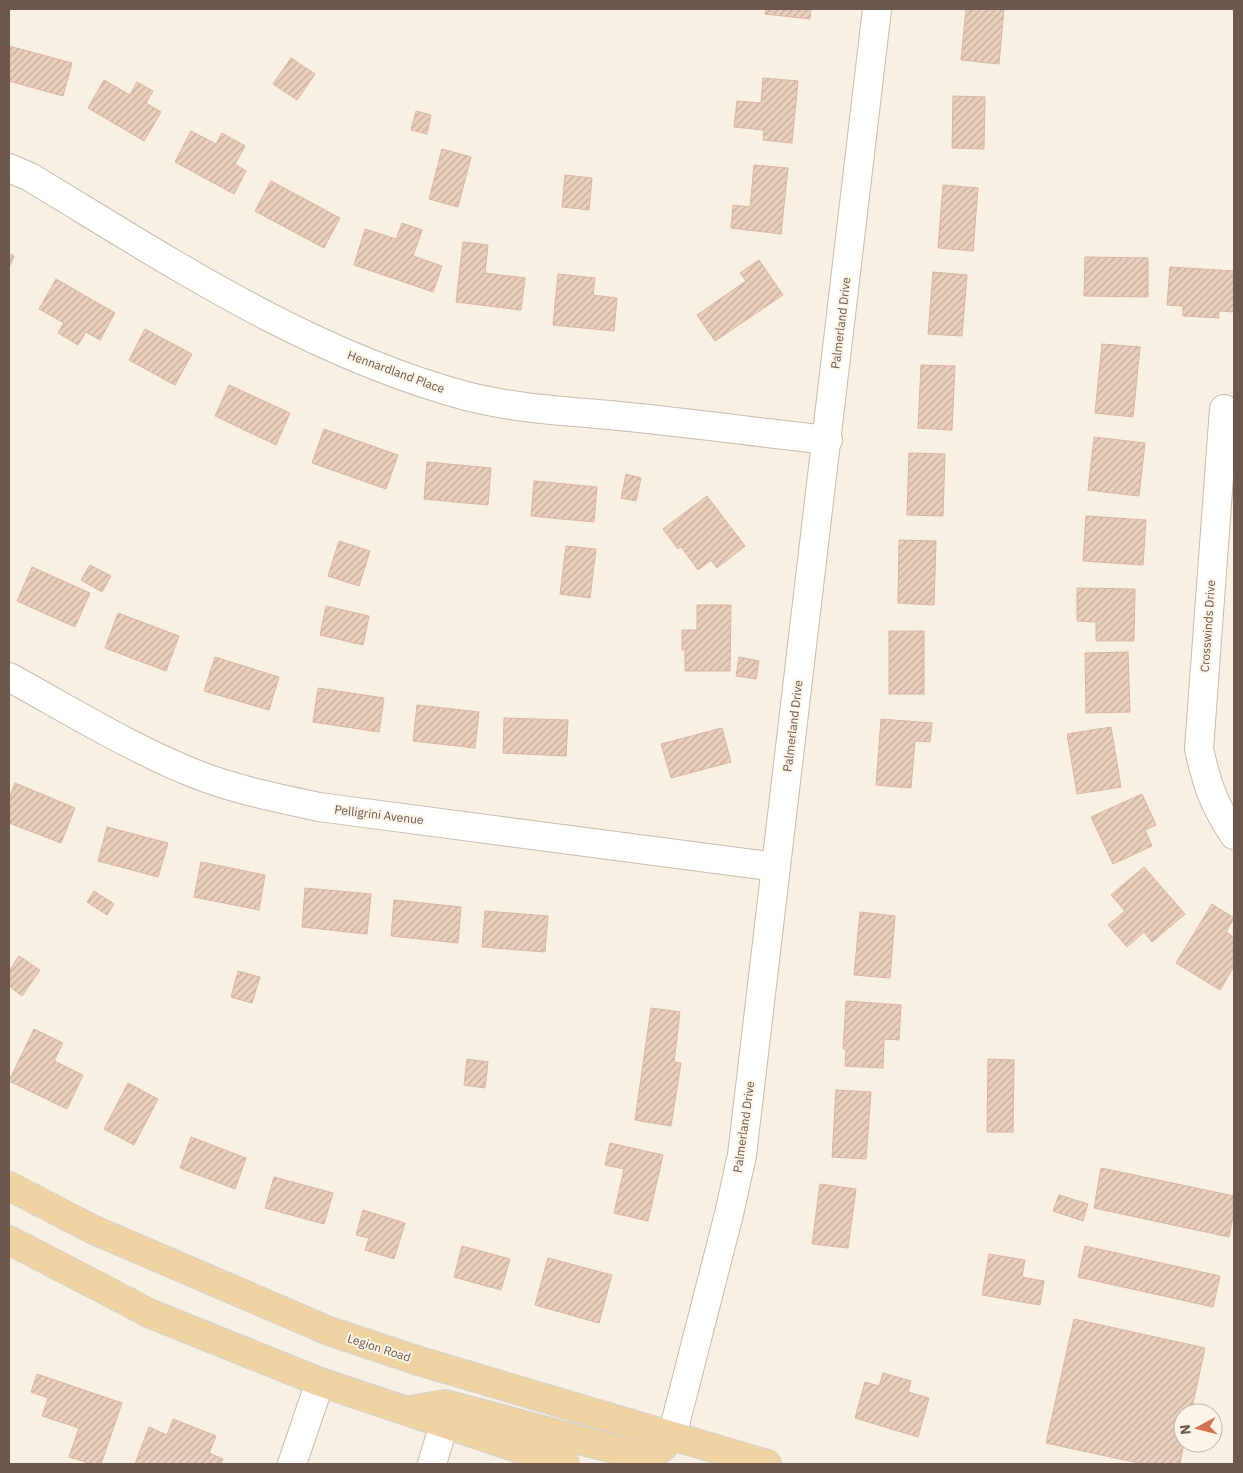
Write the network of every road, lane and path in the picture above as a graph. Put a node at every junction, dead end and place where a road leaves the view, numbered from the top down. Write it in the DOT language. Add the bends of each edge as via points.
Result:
graph roads {
  1 [pos="877,9"];
  2 [pos="9,168"];
  3 [pos="1224,409"];
  4 [pos="828,440"];
  5 [pos="9,677"];
  6 [pos="1234,835"];
  7 [pos="776,868"];
  8 [pos="9,1186"];
  9 [pos="9,1240"];
  10 [pos="320,1382"];
  11 [pos="406,1411"];
  12 [pos="444,1424"];
  13 [pos="672,1436"];
  14 [pos="300,1463"];
  15 [pos="432,1464"];
  16 [pos="565,1464"];
  17 [pos="767,1464"];
  1 -- 4 [label="street, Palmerland Drive"];
  2 -- 4 [label="street, Hennardland Place" via="30,177 241,304 338,351 405,378 468,396 539,410"];
  3 -- 6 [label="street, Crosswinds Drive" via="1199,749 1206,784"];
  4 -- 7 [label="street, Palmerland Drive"];
  5 -- 7 [label="street, Pelligrini Avenue" via="138,748 198,775 249,792 319,807"];
  7 -- 13 [label="street, Palmerland Drive" via="742,1155"];
  8 -- 13 [label="main road, Legion Road" via="94,1230 329,1331"];
  9 -- 10 [label="main road" via="151,1314"];
  10 -- 11 [label="main road"];
  10 -- 14 [label="street"];
  11 -- 12 [label="main road"];
  11 -- 13 [label="main road" via="444,1404 648,1456 660,1451"];
  12 -- 15 [label="street"];
  12 -- 16 [label="main road"];
  13 -- 17 [label="main road, Legion Road"];
}
